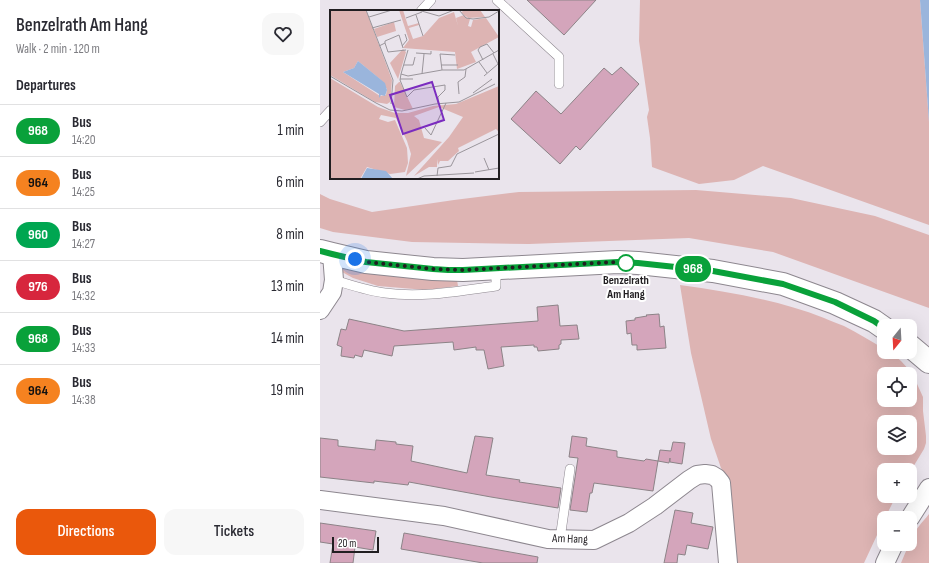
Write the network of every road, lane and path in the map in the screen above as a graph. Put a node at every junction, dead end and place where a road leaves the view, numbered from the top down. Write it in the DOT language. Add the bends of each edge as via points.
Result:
graph roads {
  1 [pos="431,0"];
  2 [pos="497,0"];
  3 [pos="422,10"];
  4 [pos="559,84"];
  5 [pos="330,111"];
  6 [pos="320,122"];
  7 [pos="326,253"];
  8 [pos="496,269"];
  9 [pos="334,280"];
  10 [pos="320,310"];
  11 [pos="877,323"];
  12 [pos="917,352"];
  13 [pos="929,362"];
  14 [pos="570,469"];
  15 [pos="929,488"];
  16 [pos="320,500"];
  17 [pos="914,511"];
  18 [pos="560,539"];
  19 [pos="891,551"];
  20 [pos="728,563"];
  21 [pos="885,563"];
  1 -- 3 [label="lane"];
  2 -- 4 [label="lane" via="559,57"];
  5 -- 6 [label="lane"];
  7 -- 8 [label="main road" via="366,262 433,269"];
  7 -- 9 [label="street"];
  8 -- 9 [label="lane" via="496,286 433,294 385,293"];
  8 -- 11 [label="main road" via="618,262 713,271 783,284 835,302"];
  9 -- 10 [label="street" via="332,292"];
  12 -- 13 [label="main road"];
  14 -- 18 [label="lane"];
  15 -- 17 [label="street"];
  16 -- 18 [label="street, Am Hang" via="444,516 548,539"];
  18 -- 20 [label="street, Am Hang" via="594,540 629,523 697,475 712,475 721,483"];
  19 -- 21 [label="street"];
}
